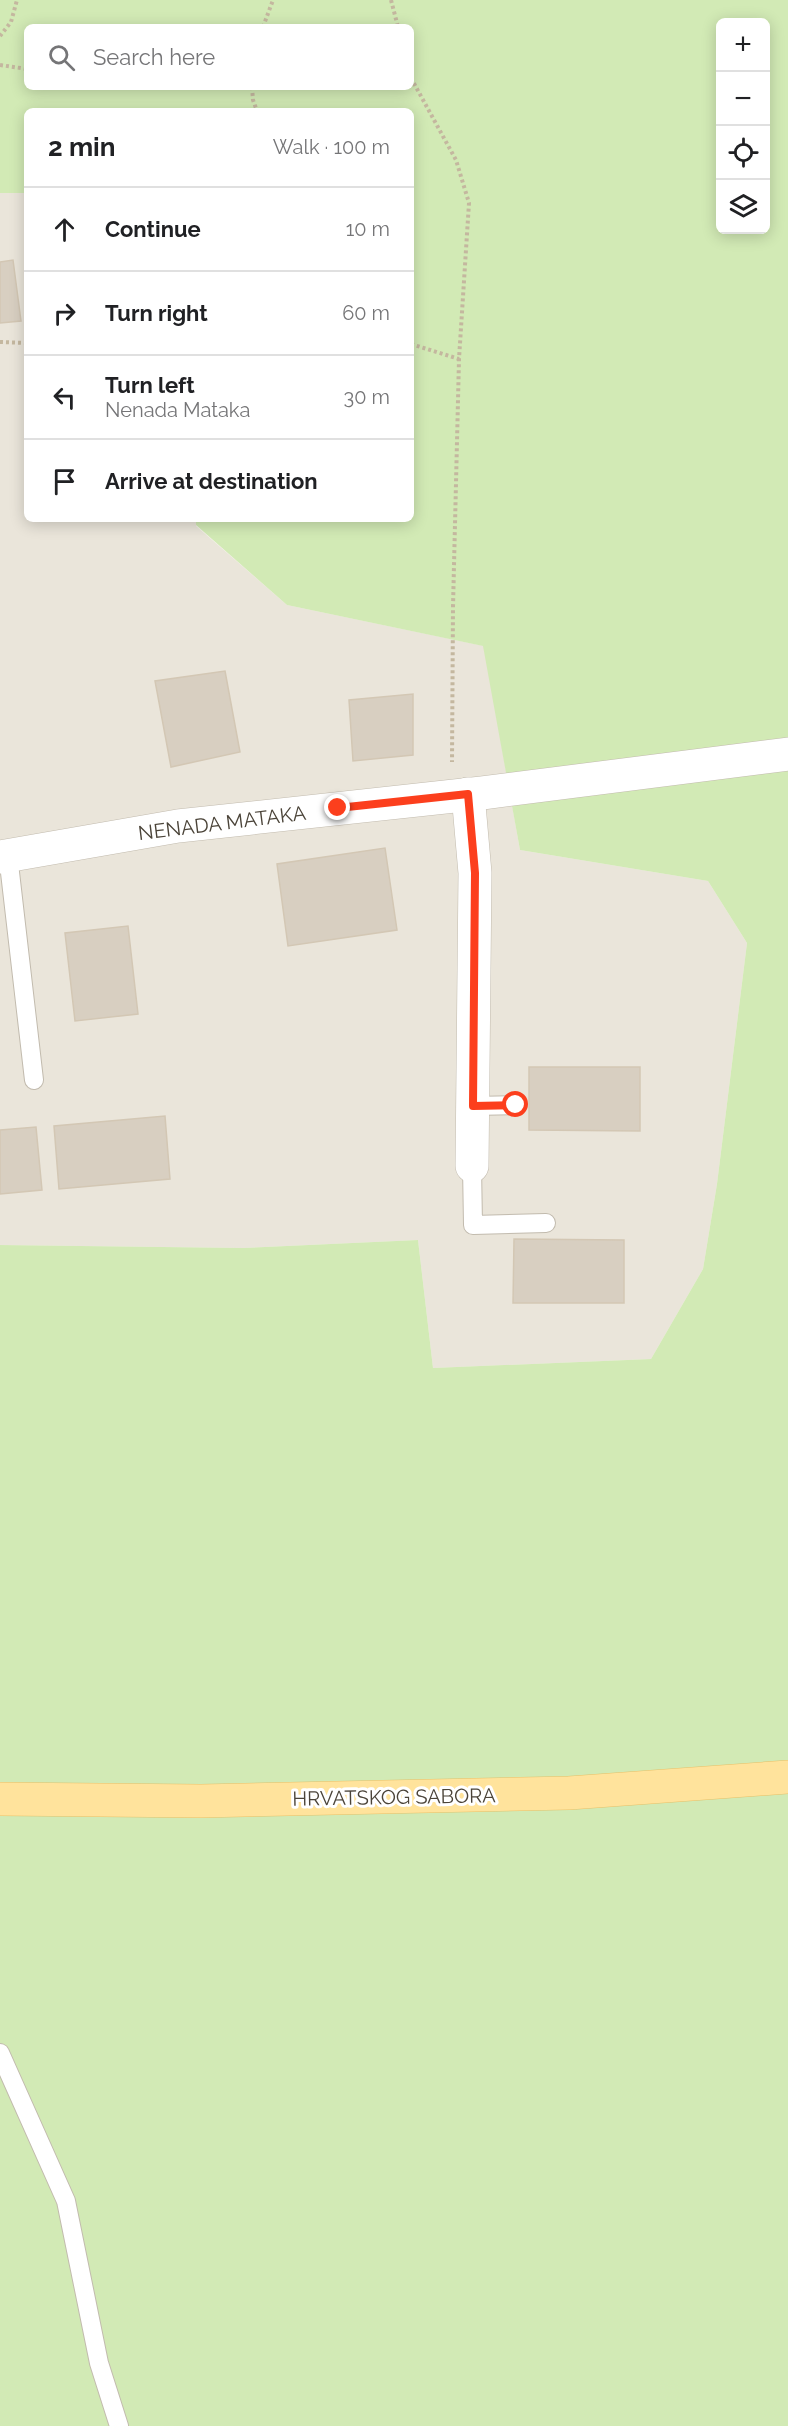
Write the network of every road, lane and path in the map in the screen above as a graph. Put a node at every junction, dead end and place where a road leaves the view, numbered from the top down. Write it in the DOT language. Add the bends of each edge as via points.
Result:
graph roads {
  1 [pos="17,0"];
  2 [pos="273,0"];
  3 [pos="391,0"];
  4 [pos="264,24"];
  5 [pos="397,24"];
  6 [pos="0,36"];
  7 [pos="0,65"];
  8 [pos="24,69"];
  9 [pos="414,83"];
  10 [pos="252,90"];
  11 [pos="256,108"];
  12 [pos="0,342"];
  13 [pos="24,343"];
  14 [pos="414,345"];
  15 [pos="459,359"];
  16 [pos="788,754"];
  17 [pos="467,794"];
  18 [pos="4,856"];
  19 [pos="34,1080"];
  20 [pos="516,1105"];
  21 [pos="473,1106"];
  22 [pos="472,1166"];
  23 [pos="546,1224"];
  24 [pos="788,1777"];
  25 [pos="0,1799"];
  26 [pos="0,2053"];
  27 [pos="119,2426"];
  1 -- 6 [label="path" via="11,22"];
  2 -- 4 [label="path"];
  3 -- 5 [label="path"];
  7 -- 8 [label="path"];
  9 -- 15 [label="path" via="456,160 469,203"];
  10 -- 11 [label="path"];
  12 -- 13 [label="path"];
  14 -- 15 [label="path"];
  15 -- 17 [label="path" via="453,608"];
  16 -- 17 [label="street, NENADA MATAKA"];
  17 -- 18 [label="street, NENADA MATAKA" via="178,826"];
  17 -- 21 [label="street" via="475,873"];
  18 -- 19 [label="lane"];
  20 -- 21 [label="lane"];
  21 -- 22 [label="street"];
  22 -- 23 [label="lane" via="473,1225"];
  24 -- 25 [label="main road, HRVATSKOG SABORA" via="569,1793 201,1801"];
  26 -- 27 [label="lane" via="66,2201 99,2364"];
}
